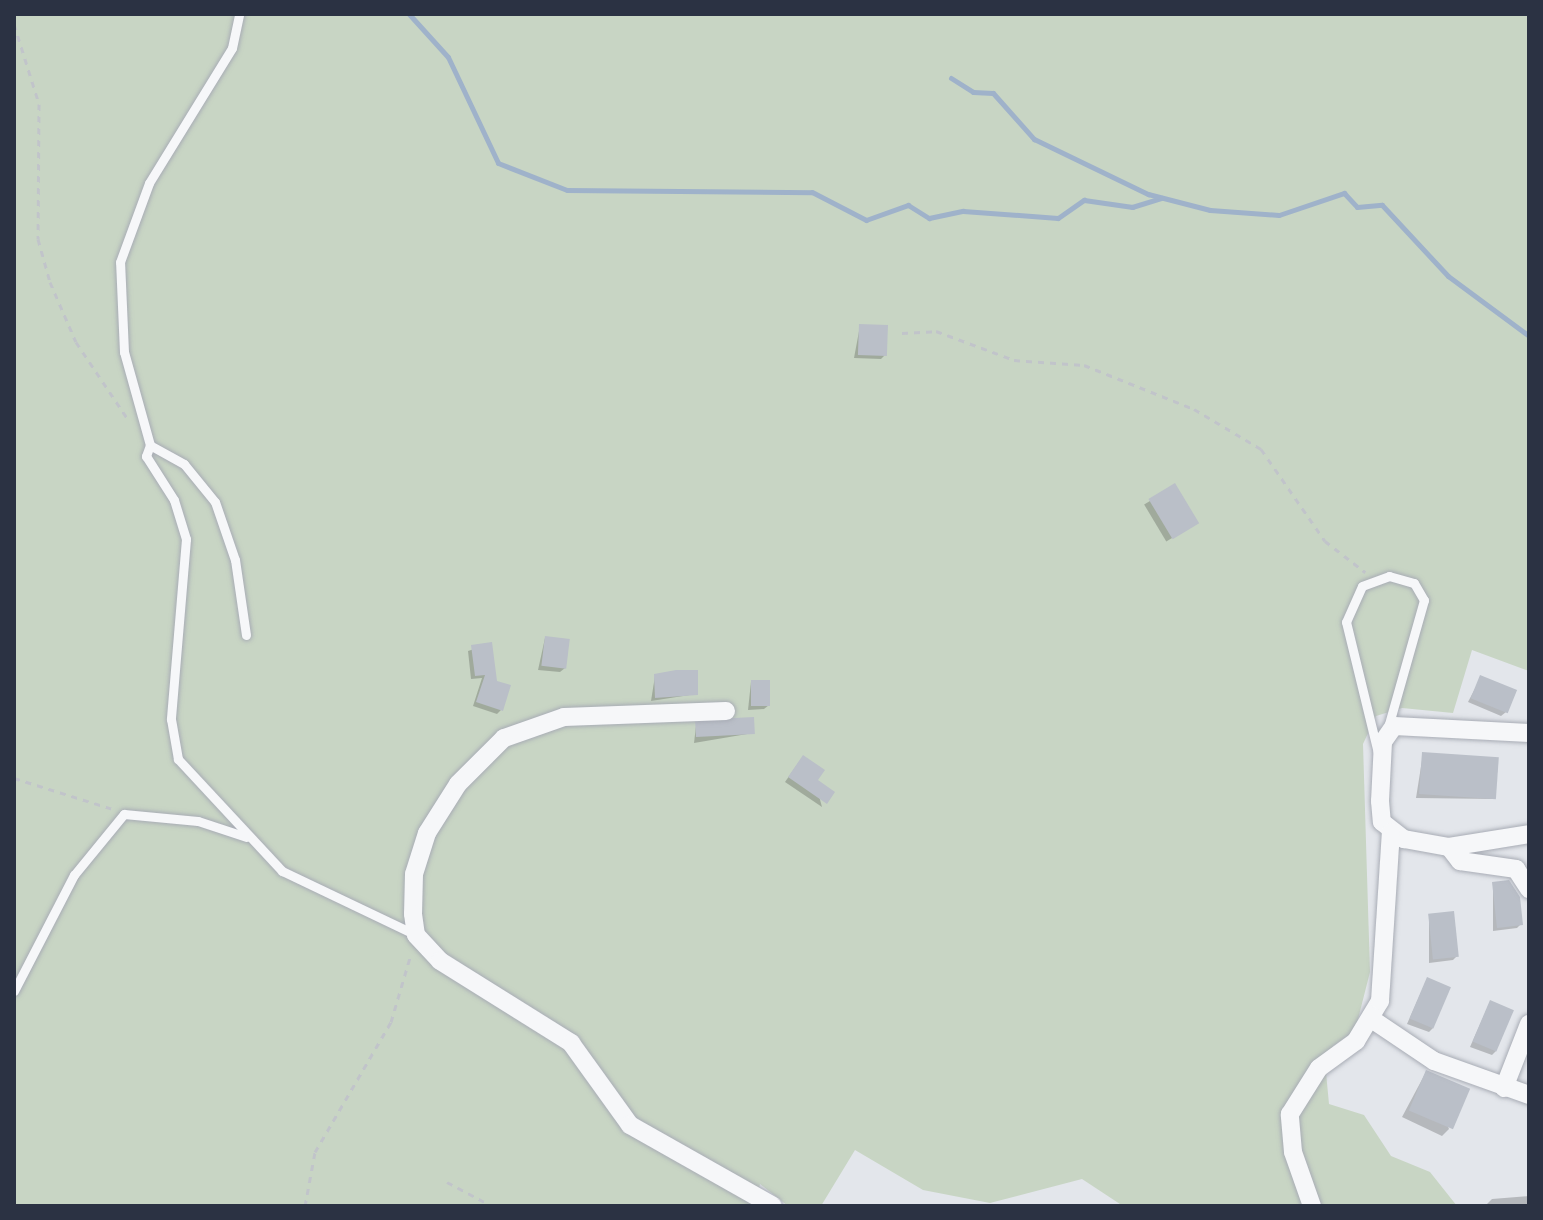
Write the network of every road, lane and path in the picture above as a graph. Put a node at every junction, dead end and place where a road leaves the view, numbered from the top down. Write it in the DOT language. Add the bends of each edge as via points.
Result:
graph roads {
  1 [pos="239,14"];
  2 [pos="14,24"];
  3 [pos="902,333"];
  4 [pos="150,445"];
  5 [pos="1368,582"];
  6 [pos="246,635"];
  7 [pos="726,711"];
  8 [pos="1387,731"];
  9 [pos="1529,733"];
  10 [pos="1381,762"];
  11 [pos="14,778"];
  12 [pos="124,814"];
  13 [pos="1391,832"];
  14 [pos="1529,834"];
  15 [pos="248,837"];
  16 [pos="1449,847"];
  17 [pos="1529,889"];
  18 [pos="416,935"];
  19 [pos="14,991"];
  20 [pos="1373,1020"];
  21 [pos="1529,1024"];
  22 [pos="1504,1088"];
  23 [pos="1529,1095"];
  24 [pos="447,1182"];
  25 [pos="767,1203"];
  26 [pos="305,1206"];
  27 [pos="492,1206"];
  28 [pos="1312,1206"];
  1 -- 4 [label="lane" via="227,57 149,183 120,262 124,352"];
  2 -- 4 [label="path" via="39,104 38,239 50,282 76,342"];
  3 -- 5 [label="path" via="936,331 1014,360 1084,365 1194,409 1261,449 1325,541 1361,564"];
  4 -- 6 [label="lane" via="184,464 215,502 235,560"];
  4 -- 15 [label="lane" via="146,456 174,500 186,539 174,745 184,769"];
  5 -- 8 [label="lane" via="1404,578 1424,600"];
  5 -- 10 [label="lane" via="1347,608 1346,622"];
  7 -- 18 [label="street" via="564,717 504,738 445,799 427,833 414,874"];
  8 -- 9 [label="street" via="1418,723"];
  8 -- 10 [label="street"];
  10 -- 13 [label="street" via="1382,822"];
  11 -- 12 [label="path" via="50,784"];
  12 -- 15 [label="lane" via="198,821"];
  12 -- 19 [label="lane" via="74,875"];
  13 -- 16 [label="street"];
  13 -- 20 [label="street" via="1384,868 1388,966"];
  14 -- 16 [label="street"];
  15 -- 18 [label="lane" via="313,891"];
  16 -- 17 [label="street" via="1460,861 1516,869"];
  18 -- 25 [label="street" via="453,970 571,1043 639,1133"];
  18 -- 26 [label="path" via="391,1022 315,1152"];
  20 -- 22 [label="street" via="1434,1061"];
  20 -- 28 [label="street" via="1319,1068 1290,1114 1293,1152"];
  21 -- 22 [label="street"];
  22 -- 23 [label="street"];
  24 -- 27 [label="path"];
}
